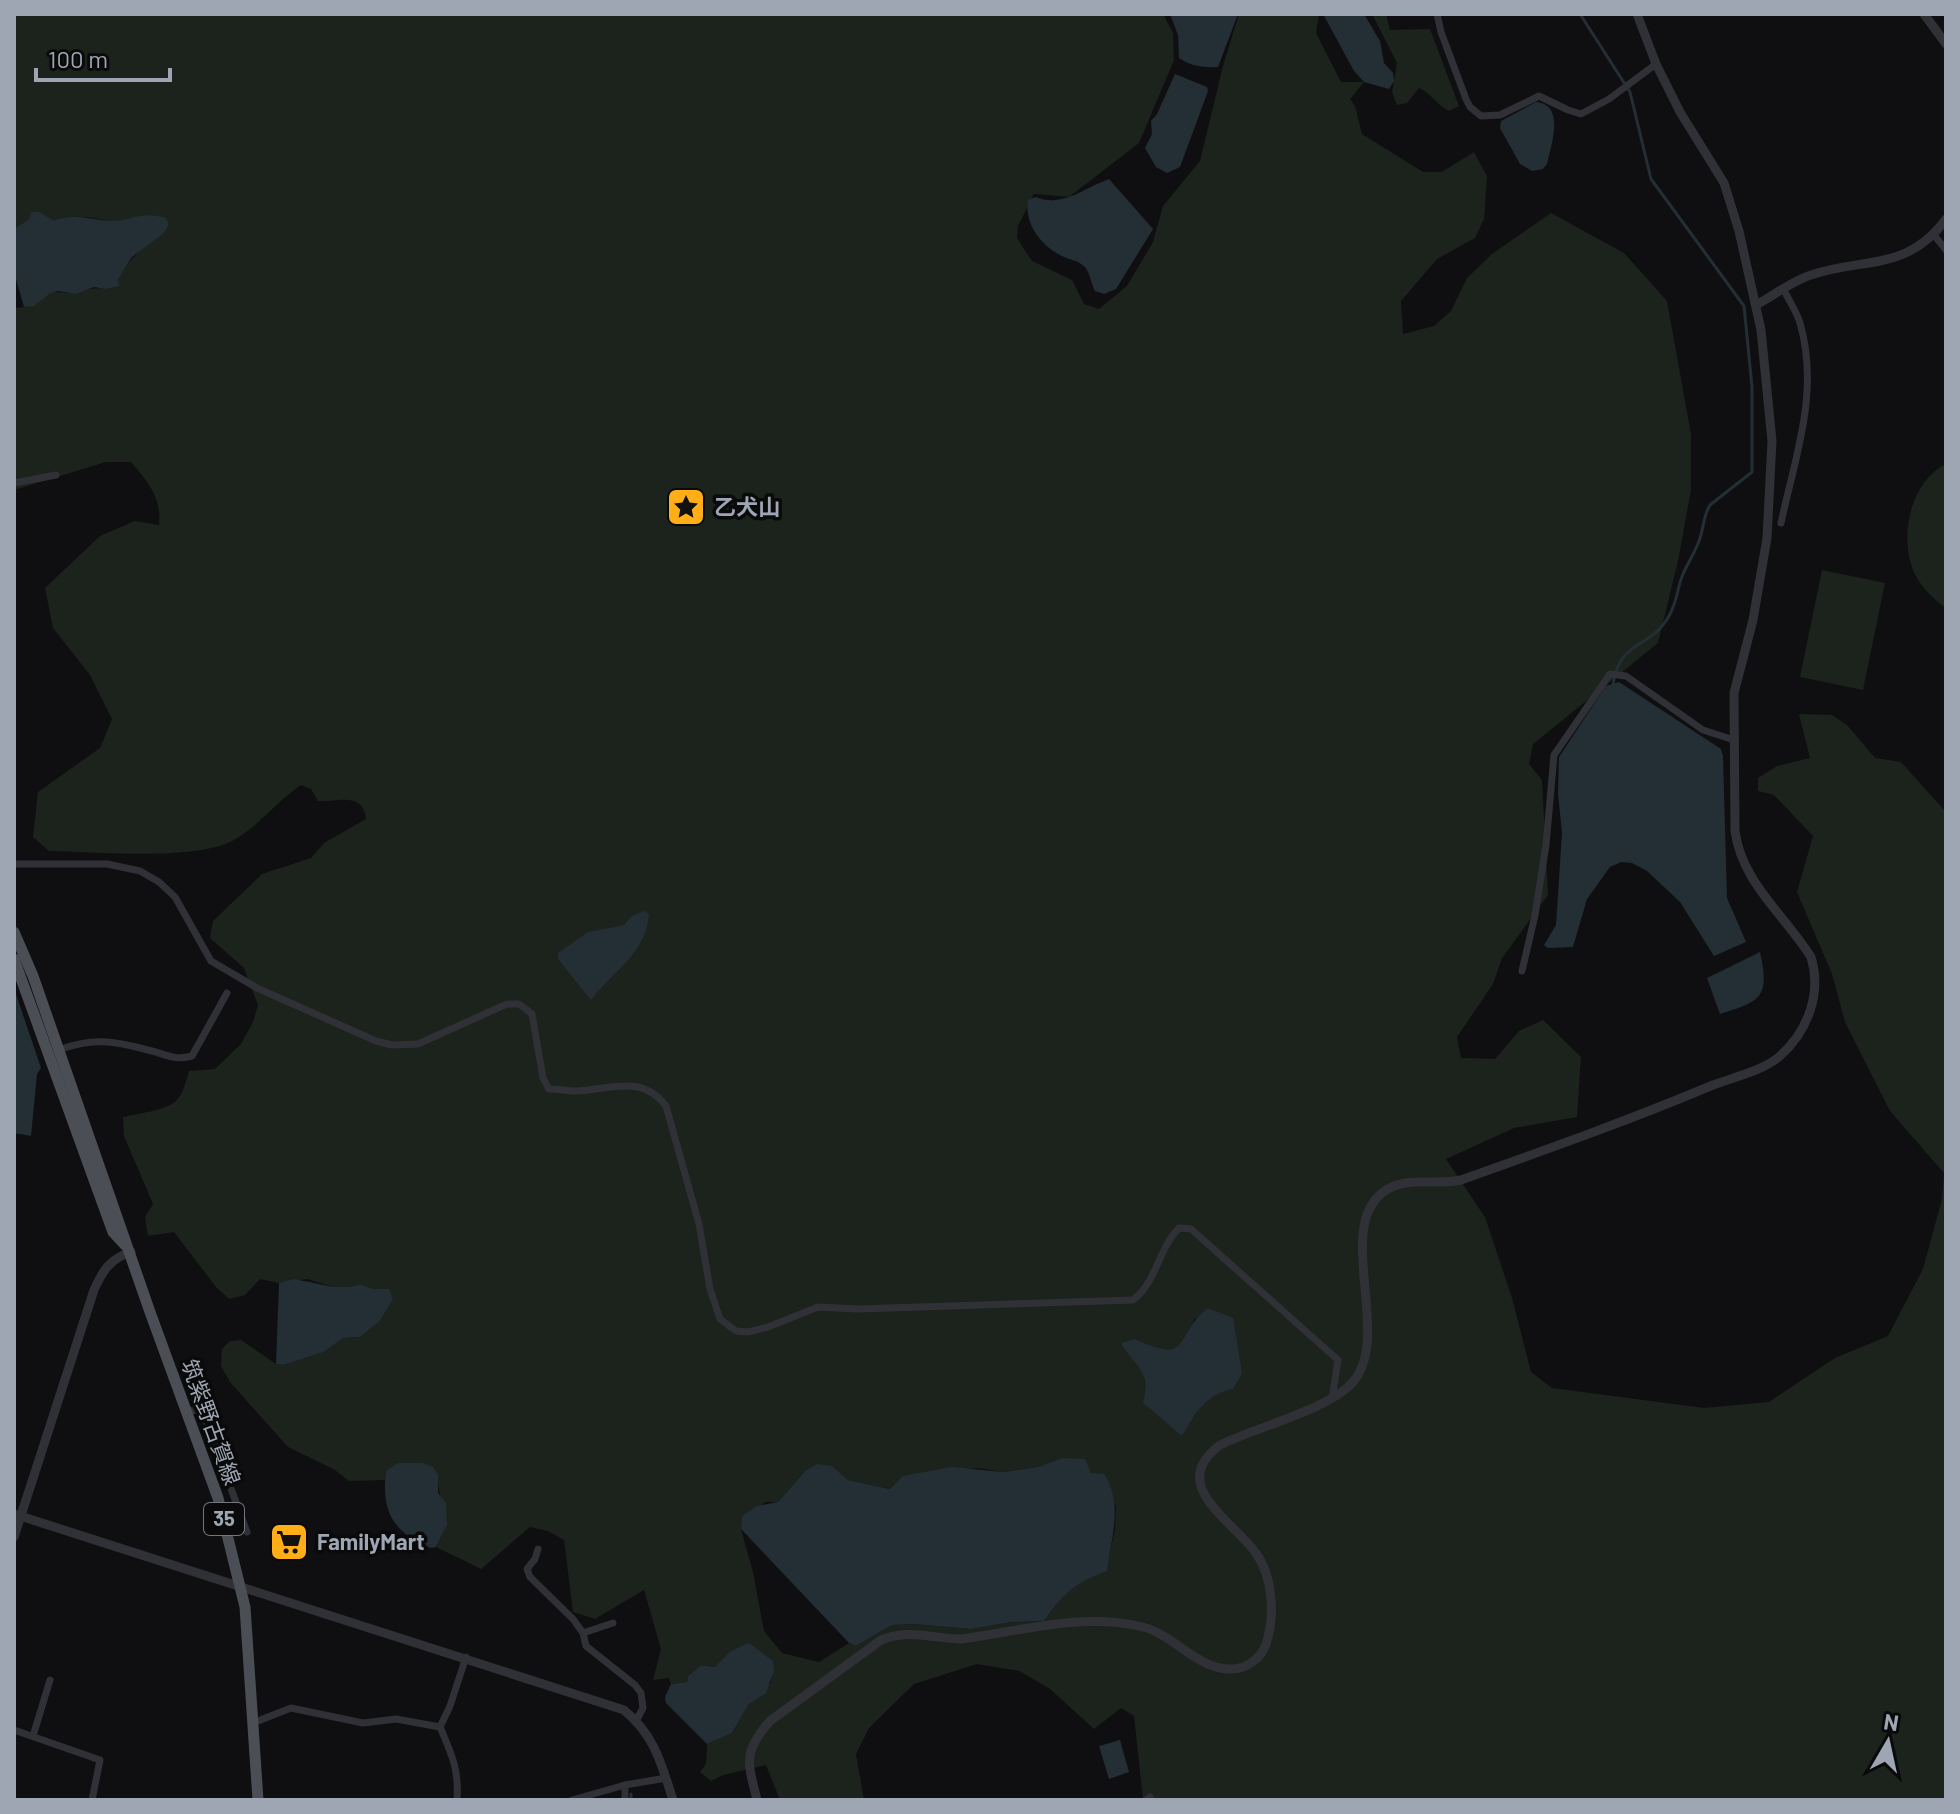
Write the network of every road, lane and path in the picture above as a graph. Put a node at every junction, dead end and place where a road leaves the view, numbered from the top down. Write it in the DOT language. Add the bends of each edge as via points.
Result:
graph roads {
  1 [pos="1437,14"];
  2 [pos="1637,14"];
  3 [pos="1924,14"];
  4 [pos="1946,44"];
  5 [pos="1656,64"];
  6 [pos="1946,219"];
  7 [pos="1934,235"];
  8 [pos="1946,250"];
  9 [pos="1784,290"];
  10 [pos="1756,305"];
  11 [pos="56,475"];
  12 [pos="14,483"];
  13 [pos="1781,523"];
  14 [pos="1734,740"];
  15 [pos="14,864"];
  16 [pos="14,932"];
  17 [pos="14,959"];
  18 [pos="1522,971"];
  19 [pos="227,993"];
  20 [pos="59,1050"];
  21 [pos="131,1252"];
  22 [pos="1332,1399"];
  23 [pos="186,1411"];
  24 [pos="17,1515"];
  25 [pos="247,1532"];
  26 [pos="14,1537"];
  27 [pos="538,1549"];
  28 [pos="241,1587"];
  29 [pos="613,1623"];
  30 [pos="583,1633"];
  31 [pos="466,1657"];
  32 [pos="50,1680"];
  33 [pos="636,1721"];
  34 [pos="253,1723"];
  35 [pos="440,1727"];
  36 [pos="14,1730"];
  37 [pos="33,1736"];
  38 [pos="666,1778"];
  39 [pos="625,1785"];
  40 [pos="92,1800"];
  41 [pos="258,1800"];
  42 [pos="457,1800"];
  43 [pos="572,1800"];
  44 [pos="625,1800"];
  45 [pos="673,1800"];
  46 [pos="757,1800"];
  1 -- 5 [label="street" via="1466,99 1481,116 1500,115 1539,96 1581,114"];
  2 -- 5 [label="street"];
  3 -- 4 [label="street"];
  5 -- 10 [label="street" via="1724,183"];
  6 -- 7 [label="street"];
  7 -- 8 [label="street"];
  7 -- 9 [label="street" via="1908,253 1809,275"];
  9 -- 10 [label="street"];
  9 -- 13 [label="street" via="1800,321 1809,369 1807,412"];
  10 -- 14 [label="street" via="1772,441 1767,538 1734,693"];
  11 -- 12 [label="street"];
  14 -- 18 [label="street" via="1703,730 1626,676 1610,674 1554,755 1544,859"];
  14 -- 22 [label="street" via="1737,846 1749,876 1805,947 1815,971 1810,1012 1797,1037 1779,1057 1759,1067 1612,1126 1461,1180 1409,1182 1382,1193 1366,1214 1367,1352 1353,1383"];
  15 -- 22 [label="street" via="107,864 140,871 175,897 211,961 257,988 376,1041 418,1044 507,1004 519,1004 532,1014 549,1089 627,1085 656,1093 666,1106 699,1224 710,1289 720,1319 736,1331 768,1327 823,1306 1133,1300 1149,1283 1171,1236 1179,1228 1191,1229 1338,1360"];
  16 -- 20 [label="main road, 筑紫野古賀線 / 35"];
  17 -- 21 [label="main road, 筑紫野古賀線 / 35" via="113,1232"];
  19 -- 20 [label="street" via="192,1056 178,1060 93,1040"];
  20 -- 21 [label="main road, 筑紫野古賀線 / 35"];
  21 -- 23 [label="main road, 筑紫野古賀線 / 35"];
  21 -- 24 [label="street" via="115,1257 94,1290"];
  22 -- 46 [label="street" via="1220,1445 1210,1452 1200,1473 1202,1493 1259,1557 1271,1588 1265,1648 1249,1665 1217,1669 1158,1632 1126,1624 1048,1624 962,1639 894,1635 770,1721 751,1749"];
  23 -- 25 [label="street" via="202,1410"];
  23 -- 28 [label="main road, 筑紫野古賀線 / 35" via="218,1498"];
  24 -- 26 [label="street"];
  24 -- 28 [label="street"];
  27 -- 30 [label="street" via="527,1569 530,1577"];
  28 -- 31 [label="street"];
  28 -- 34 [label="main road, 筑紫野古賀線 / 35"];
  29 -- 30 [label="street"];
  30 -- 33 [label="street" via="586,1646 641,1693 643,1708"];
  31 -- 33 [label="street" via="602,1701"];
  31 -- 35 [label="street"];
  32 -- 37 [label="street"];
  33 -- 38 [label="street" via="656,1749"];
  34 -- 35 [label="street" via="291,1708 363,1723 396,1719"];
  34 -- 41 [label="main road, 筑紫野古賀線 / 35"];
  35 -- 42 [label="street" via="456,1761"];
  36 -- 37 [label="street"];
  37 -- 40 [label="street" via="100,1760"];
  38 -- 39 [label="street"];
  38 -- 45 [label="street"];
  39 -- 43 [label="street"];
  39 -- 44 [label="street"];
}
